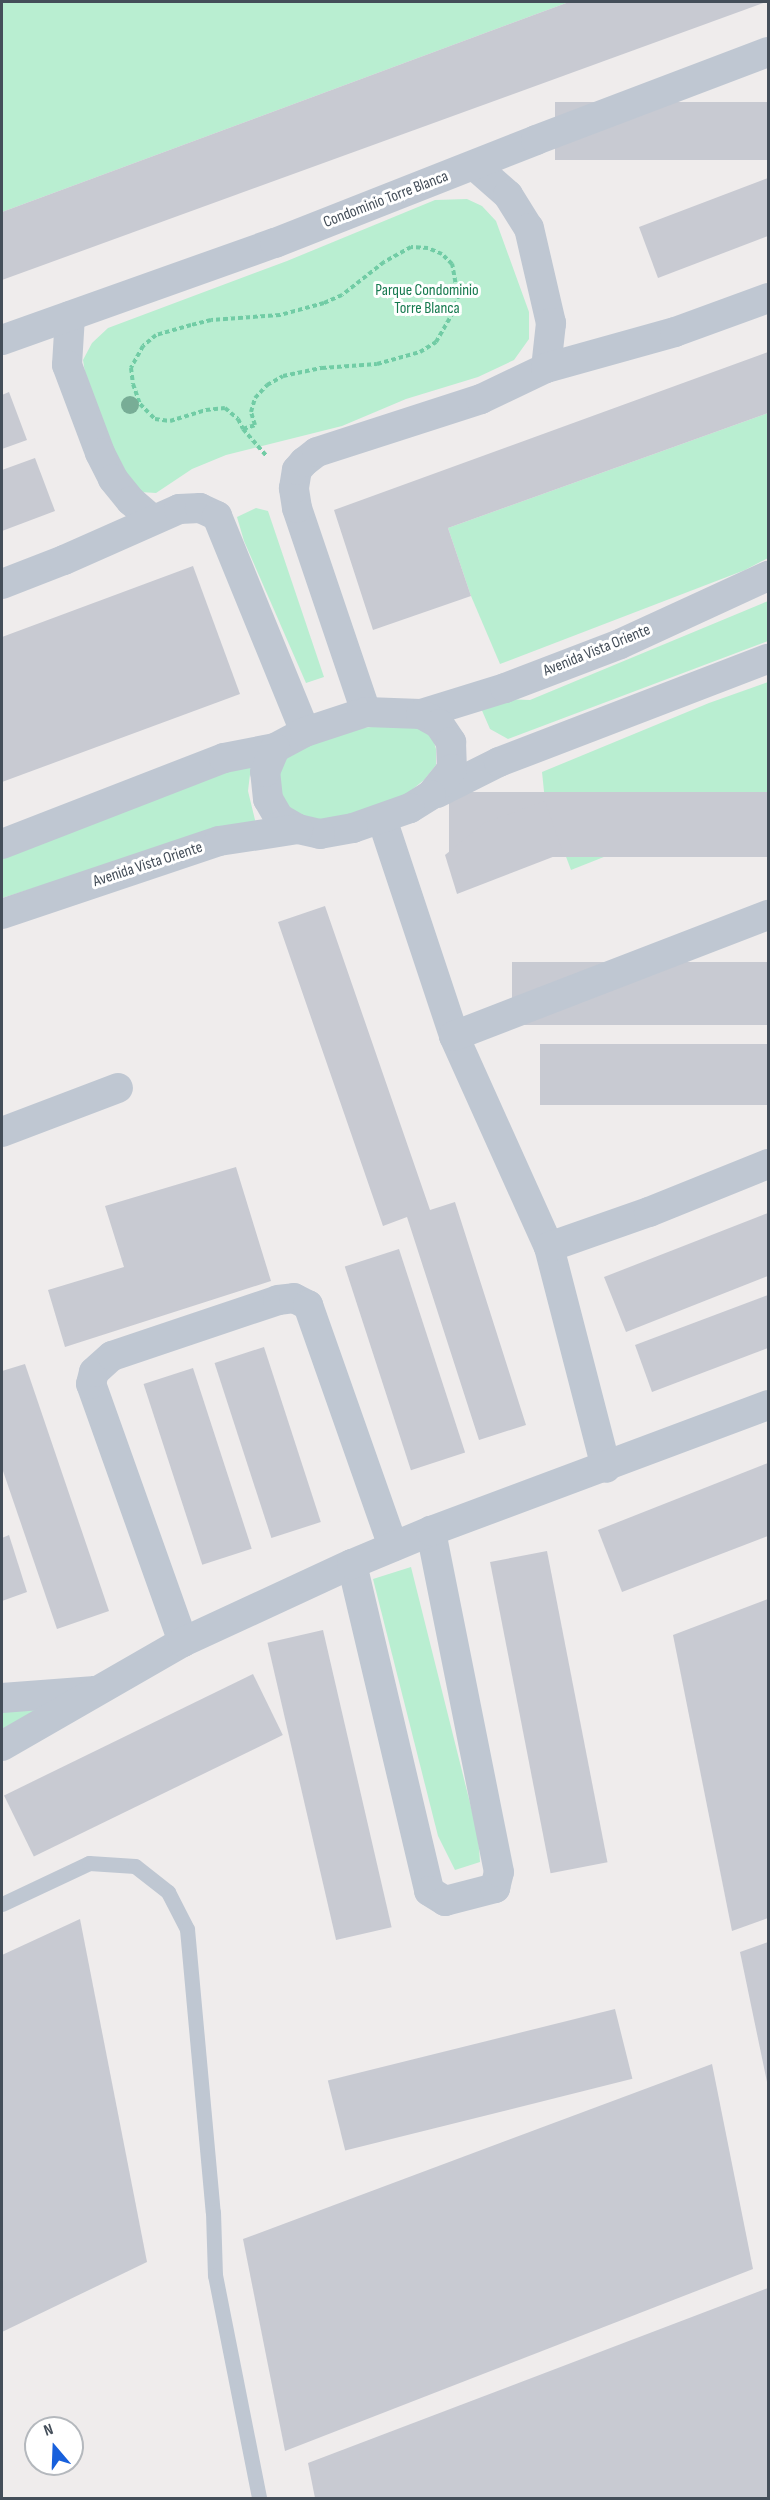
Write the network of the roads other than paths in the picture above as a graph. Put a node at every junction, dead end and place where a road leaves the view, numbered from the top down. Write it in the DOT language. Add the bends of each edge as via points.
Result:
graph roads {
  1 [pos="768,52"];
  2 [pos="475,166"];
  3 [pos="768,298"];
  4 [pos="70,316"];
  5 [pos="2,340"];
  6 [pos="546,368"];
  7 [pos="152,519"];
  8 [pos="768,576"];
  9 [pos="2,584"];
  10 [pos="768,659"];
  11 [pos="366,712"];
  12 [pos="421,714"];
  13 [pos="305,732"];
  14 [pos="275,748"];
  15 [pos="432,795"];
  16 [pos="382,819"];
  17 [pos="298,829"];
  18 [pos="2,844"];
  19 [pos="2,914"];
  20 [pos="768,915"];
  21 [pos="454,1036"];
  22 [pos="118,1088"];
  23 [pos="2,1132"];
  24 [pos="768,1164"];
  25 [pos="549,1247"];
  26 [pos="768,1405"];
  27 [pos="606,1468"];
  28 [pos="431,1531"];
  29 [pos="393,1547"];
  30 [pos="352,1564"];
  31 [pos="183,1642"];
  32 [pos="104,1690"];
  33 [pos="2,1698"];
  34 [pos="2,1746"];
  35 [pos="2,1904"];
  36 [pos="259,2499"];
  1 -- 2 [label="street, Condominio Torre Blanca"];
  2 -- 4 [label="street, Condominio Torre Blanca"];
  2 -- 6 [label="street" via="508,195 529,228 551,323"];
  3 -- 6 [label="street" via="665,335"];
  4 -- 5 [label="street, Condominio Torre Blanca"];
  4 -- 7 [label="street" via="67,365 87,421 113,479"];
  6 -- 11 [label="street" via="481,399 317,452 297,470 297,508"];
  7 -- 9 [label="street"];
  7 -- 13 [label="street" via="189,508 200,508 217,516"];
  8 -- 12 [label="street, Avenida Vista Oriente" via="620,644 505,688"];
  10 -- 15 [label="street, Avenida Vista Oriente" via="499,762"];
  11 -- 12 [label="street, Avenida Vista Oriente"];
  11 -- 13 [label="street, Avenida Vista Oriente"];
  12 -- 15 [label="street, Avenida Vista Oriente" via="439,724 451,742 452,770"];
  13 -- 14 [label="street, Avenida Vista Oriente"];
  14 -- 17 [label="street" via="265,772 268,799 279,818"];
  14 -- 18 [label="street, Avenida Vista Oriente" via="224,758"];
  15 -- 16 [label="street, Avenida Vista Oriente"];
  16 -- 17 [label="street, Avenida Vista Oriente" via="320,834"];
  16 -- 21 [label="street"];
  17 -- 19 [label="street, Avenida Vista Oriente" via="219,842"];
  20 -- 21 [label="street"];
  21 -- 25 [label="street"];
  22 -- 23 [label="street"];
  24 -- 25 [label="street"];
  25 -- 27 [label="street"];
  26 -- 27 [label="street"];
  27 -- 28 [label="street"];
  28 -- 29 [label="street"];
  28 -- 30 [label="street" via="500,1872 495,1888 446,1901 429,1891"];
  29 -- 30 [label="street"];
  29 -- 31 [label="street" via="308,1305 294,1298 278,1300 112,1356 94,1371 91,1384"];
  30 -- 31 [label="street"];
  31 -- 32 [label="street"];
  32 -- 33 [label="street"];
  32 -- 34 [label="street"];
  35 -- 36 [label="lane" via="89,1863 135,1866 168,1892 187,1929 213,2212 215,2275"];
}
